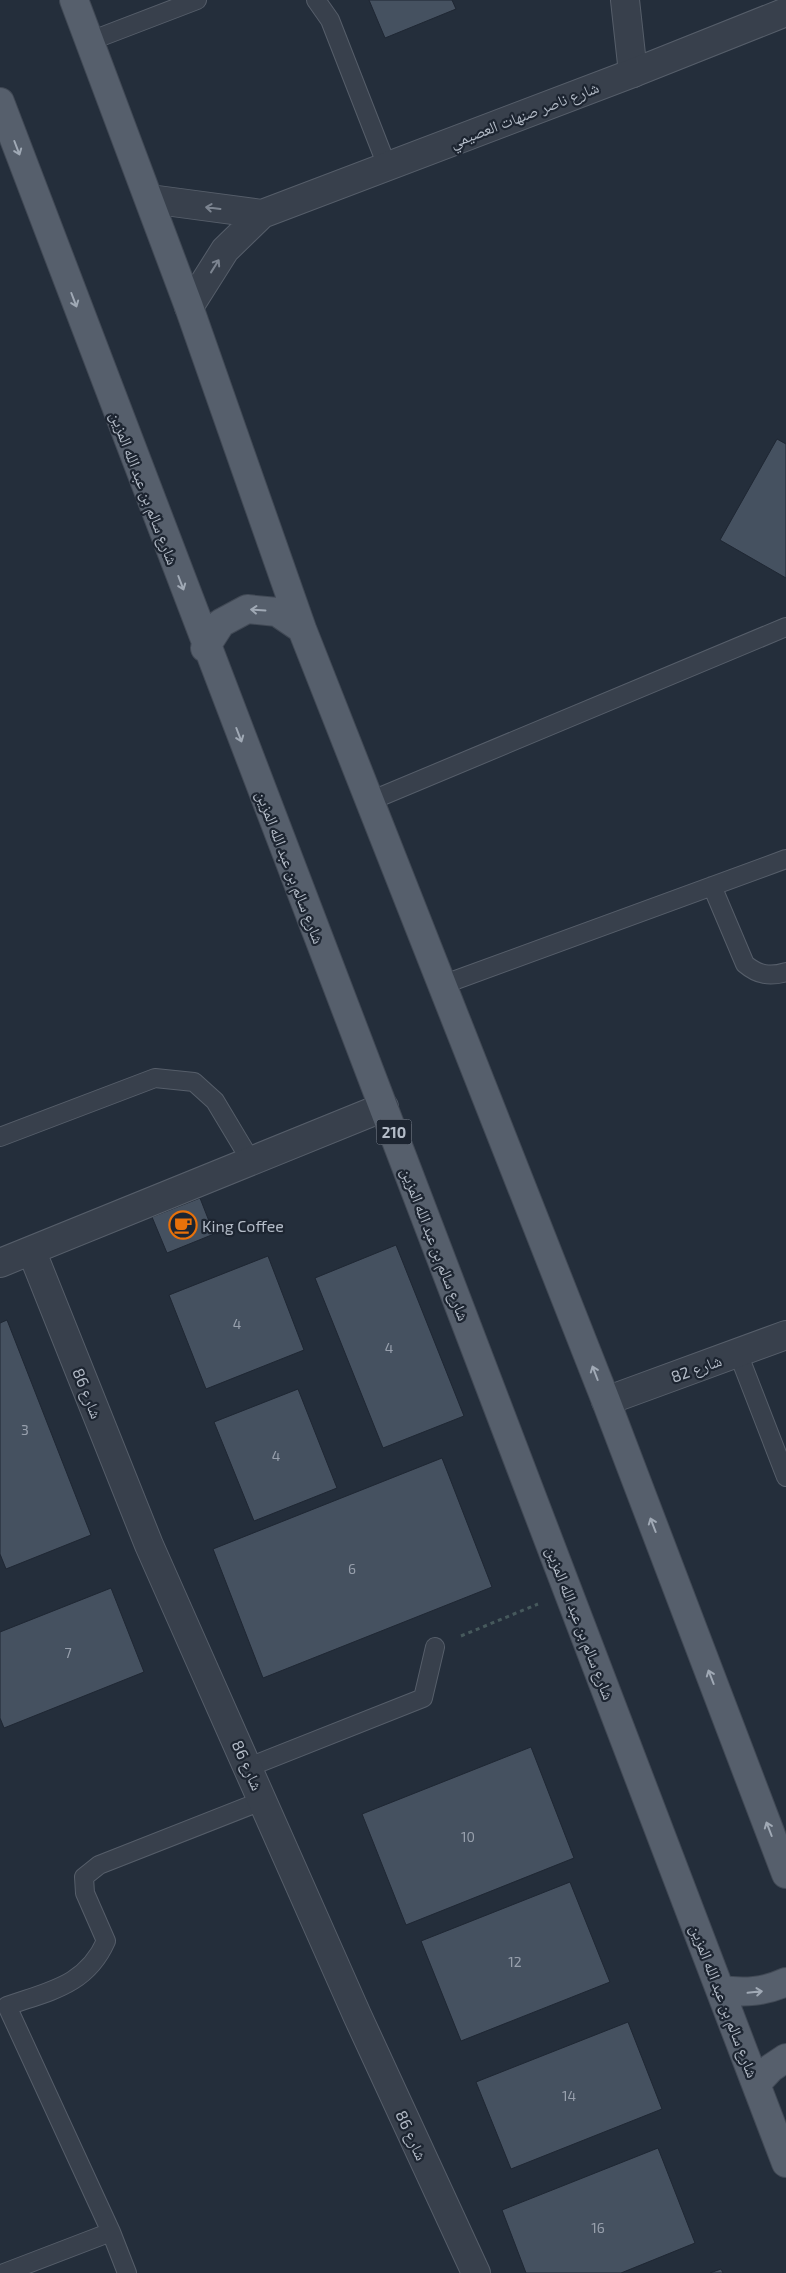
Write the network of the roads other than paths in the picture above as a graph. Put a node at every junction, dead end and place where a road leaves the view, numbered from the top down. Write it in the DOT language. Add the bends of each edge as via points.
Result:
graph roads {
  1 [pos="74,0"];
  2 [pos="197,0"];
  3 [pos="316,0"];
  4 [pos="625,0"];
  5 [pos="786,12"];
  6 [pos="90,41"];
  7 [pos="633,73"];
  8 [pos="0,102"];
  9 [pos="387,166"];
  10 [pos="150,199"];
  11 [pos="262,214"];
  12 [pos="189,307"];
  13 [pos="786,627"];
  14 [pos="302,629"];
  15 [pos="206,648"];
  16 [pos="370,802"];
  17 [pos="786,859"];
  18 [pos="712,886"];
  19 [pos="786,972"];
  20 [pos="442,985"];
  21 [pos="384,1107"];
  22 [pos="0,1137"];
  23 [pos="251,1161"];
  24 [pos="32,1252"];
  25 [pos="0,1263"];
  26 [pos="786,1335"];
  27 [pos="738,1353"];
  28 [pos="606,1401"];
  29 [pos="786,1478"];
  30 [pos="435,1647"];
  31 [pos="249,1768"];
  32 [pos="264,1800"];
  33 [pos="786,1874"];
  34 [pos="786,1982"];
  35 [pos="722,1990"];
  36 [pos="3,2008"];
  37 [pos="786,2058"];
  38 [pos="756,2084"];
  39 [pos="786,2163"];
  40 [pos="111,2232"];
  41 [pos="4,2273"];
  42 [pos="127,2273"];
  43 [pos="476,2273"];
  1 -- 6 [label="main road"];
  2 -- 6 [label="lane"];
  3 -- 9 [label="lane" via="330,20"];
  4 -- 7 [label="street"];
  5 -- 7 [label="street, شارع ناصر صنهات العصيمي"];
  6 -- 10 [label="main road"];
  7 -- 9 [label="street, شارع ناصر صنهات العصيمي"];
  8 -- 15 [label="main road, شارع سالم بن عبد الله المزين / 210, one-way"];
  9 -- 11 [label="street, شارع ناصر صنهات العصيمي"];
  11 -- 10 [label="street, شارع ناصر صنهات العصيمي, one-way"];
  10 -- 12 [label="main road"];
  12 -- 11 [label="street, شارع ناصر صنهات العصيمي, one-way" via="225,250"];
  12 -- 14 [label="main road"];
  13 -- 16 [label="lane"];
  14 -- 15 [label="main road, one-way" via="277,612 247,610 221,623"];
  14 -- 16 [label="main road"];
  15 -- 21 [label="main road, شارع سالم بن عبد الله المزين / 210, one-way"];
  16 -- 20 [label="main road"];
  17 -- 18 [label="lane"];
  18 -- 19 [label="lane" via="745,964 761,974"];
  18 -- 20 [label="lane"];
  28 -- 20 [label="main road, one-way"];
  21 -- 23 [label="street"];
  21 -- 35 [label="main road, شارع سالم بن عبد الله المزين / 210"];
  22 -- 23 [label="lane" via="155,1078 194,1082 215,1101"];
  23 -- 24 [label="street"];
  24 -- 25 [label="street"];
  24 -- 31 [label="street, شارع 86" via="149,1545"];
  26 -- 27 [label="street, شارع 82"];
  27 -- 28 [label="street, شارع 82"];
  27 -- 29 [label="lane"];
  33 -- 28 [label="main road, one-way"];
  30 -- 31 [label="lane" via="423,1698"];
  31 -- 32 [label="street, شارع 86"];
  32 -- 36 [label="lane" via="99,1865 84,1877 85,1893 106,1941 99,1958 73,1982"];
  32 -- 43 [label="street, شارع 86" via="357,2015"];
  35 -- 34 [label="main road, one-way" via="743,1993 765,1990"];
  35 -- 38 [label="main road, شارع سالم بن عبد الله المزين / 210"];
  36 -- 40 [label="lane"];
  37 -- 38 [label="main road"];
  38 -- 39 [label="main road, شارع سالم بن عبد الله المزين / 210"];
  40 -- 41 [label="lane"];
  40 -- 42 [label="lane"];
}
